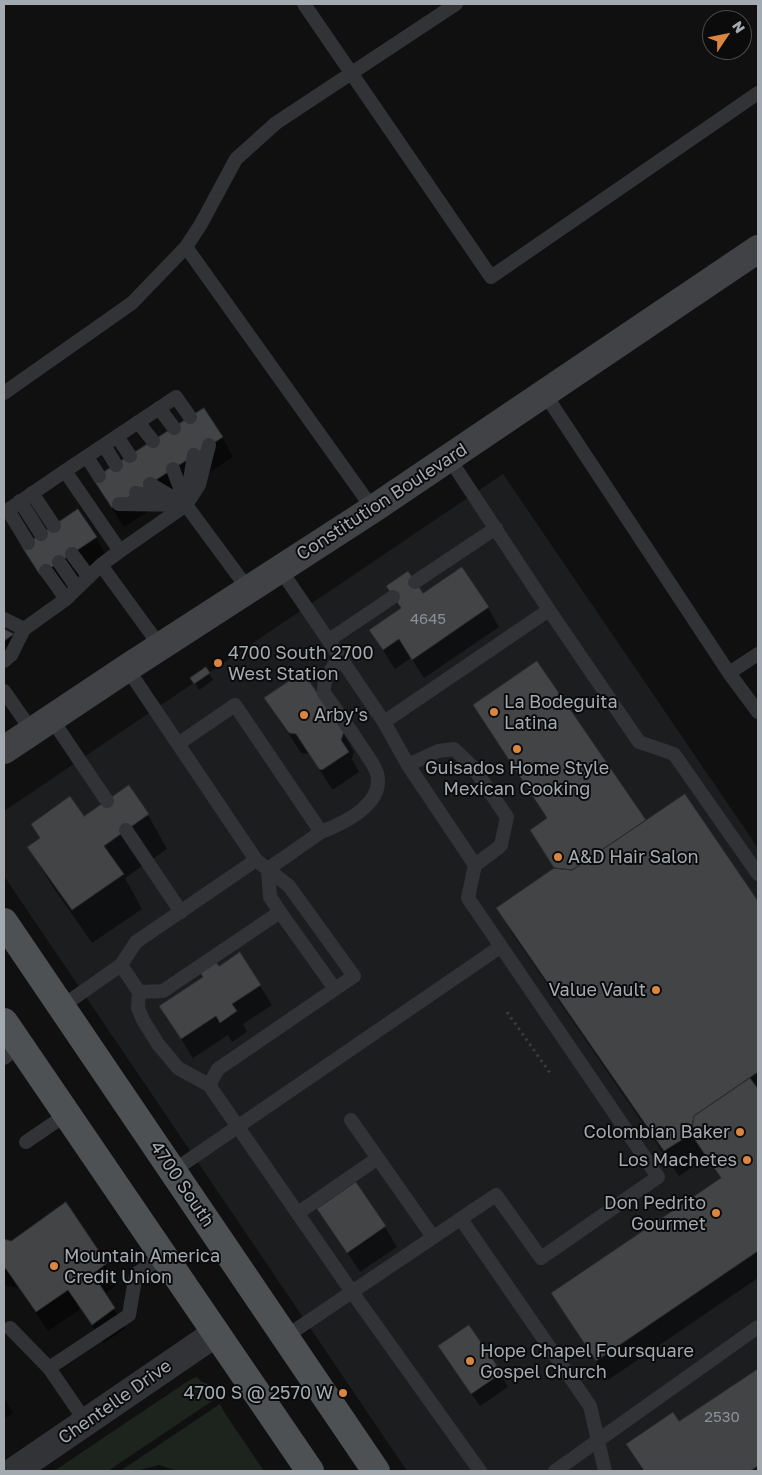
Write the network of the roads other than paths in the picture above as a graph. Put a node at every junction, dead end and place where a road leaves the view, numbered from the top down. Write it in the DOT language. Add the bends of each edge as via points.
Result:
graph roads {
  1 [pos="304,4"];
  2 [pos="456,4"];
  3 [pos="352,73"];
  4 [pos="758,94"];
  5 [pos="186,247"];
  6 [pos="758,250"];
  7 [pos="4,393"];
  8 [pos="545,394"];
  9 [pos="160,408"];
  10 [pos="190,417"];
  11 [pos="138,422"];
  12 [pos="174,428"];
  13 [pos="117,436"];
  14 [pos="153,441"];
  15 [pos="104,445"];
  16 [pos="209,445"];
  17 [pos="130,456"];
  18 [pos="194,456"];
  19 [pos="87,457"];
  20 [pos="449,458"];
  21 [pos="116,465"];
  22 [pos="173,469"];
  23 [pos="65,471"];
  24 [pos="99,476"];
  25 [pos="150,484"];
  26 [pos="32,493"];
  27 [pos="136,493"];
  28 [pos="20,502"];
  29 [pos="119,504"];
  30 [pos="186,505"];
  31 [pos="373,509"];
  32 [pos="54,526"];
  33 [pos="496,528"];
  34 [pos="42,534"];
  35 [pos="28,543"];
  36 [pos="120,551"];
  37 [pos="72,554"];
  38 [pos="59,562"];
  39 [pos="101,565"];
  40 [pos="280,569"];
  41 [pos="46,571"];
  42 [pos="89,577"];
  43 [pos="415,582"];
  44 [pos="77,588"];
  45 [pos="248,590"];
  46 [pos="393,597"];
  47 [pos="66,599"];
  48 [pos="548,610"];
  49 [pos="4,619"];
  50 [pos="24,629"];
  51 [pos="329,640"];
  52 [pos="160,646"];
  53 [pos="758,654"];
  54 [pos="6,656"];
  55 [pos="340,657"];
  56 [pos="127,668"];
  57 [pos="729,673"];
  58 [pos="4,691"];
  59 [pos="758,712"];
  60 [pos="384,722"];
  61 [pos="41,724"];
  62 [pos="178,744"];
  63 [pos="4,750"];
  64 [pos="408,765"];
  65 [pos="107,801"];
  66 [pos="126,830"];
  67 [pos="321,832"];
  68 [pos="256,860"];
  69 [pos="475,865"];
  70 [pos="268,869"];
  71 [pos="758,874"];
  72 [pos="181,912"];
  73 [pos="280,912"];
  74 [pos="4,922"];
  75 [pos="500,947"];
  76 [pos="121,965"];
  77 [pos="335,989"];
  78 [pos="139,992"];
  79 [pos="61,1007"];
  80 [pos="4,1022"];
  81 [pos="12,1052"];
  82 [pos="209,1085"];
  83 [pos="67,1114"];
  84 [pos="351,1120"];
  85 [pos="238,1126"];
  86 [pos="26,1142"];
  87 [pos="378,1158"];
  88 [pos="173,1171"];
  89 [pos="298,1213"];
  90 [pos="461,1219"];
  91 [pos="433,1237"];
  92 [pos="164,1256"];
  93 [pos="352,1292"];
  94 [pos="758,1327"];
  95 [pos="10,1328"];
  96 [pos="216,1333"];
  97 [pos="285,1337"];
  98 [pos="49,1368"];
  99 [pos="86,1422"];
  100 [pos="599,1439"];
  101 [pos="14,1471"];
  102 [pos="310,1471"];
  103 [pos="376,1471"];
  104 [pos="480,1471"];
  105 [pos="555,1471"];
  106 [pos="605,1471"];
  1 -- 3 [label="lane"];
  2 -- 3 [label="lane"];
  3 -- 4 [label="lane" via="491,277"];
  3 -- 5 [label="lane" via="276,123 236,159"];
  5 -- 7 [label="lane" via="132,303"];
  5 -- 31 [label="lane"];
  6 -- 8 [label="main road, Constitution Boulevard"];
  8 -- 20 [label="main road, Constitution Boulevard"];
  8 -- 57 [label="lane"];
  9 -- 10 [label="lane" via="176,396"];
  9 -- 11 [label="lane"];
  9 -- 12 [label="lane"];
  11 -- 13 [label="lane"];
  11 -- 14 [label="lane"];
  13 -- 15 [label="lane"];
  13 -- 17 [label="lane"];
  15 -- 19 [label="lane"];
  15 -- 21 [label="lane"];
  16 -- 30 [label="lane" via="200,485"];
  18 -- 30 [label="lane"];
  19 -- 23 [label="lane"];
  19 -- 24 [label="lane"];
  20 -- 31 [label="main road, Constitution Boulevard"];
  20 -- 33 [label="lane"];
  22 -- 30 [label="lane"];
  23 -- 26 [label="lane"];
  23 -- 36 [label="lane"];
  25 -- 30 [label="lane"];
  26 -- 28 [label="lane"];
  26 -- 32 [label="lane"];
  27 -- 30 [label="lane"];
  28 -- 34 [label="lane"];
  28 -- 35 [label="lane" via="8,510"];
  29 -- 30 [label="lane"];
  30 -- 36 [label="lane"];
  30 -- 45 [label="lane"];
  31 -- 40 [label="main road, Constitution Boulevard"];
  33 -- 43 [label="lane"];
  33 -- 48 [label="lane"];
  36 -- 39 [label="lane"];
  37 -- 42 [label="lane"];
  38 -- 44 [label="lane"];
  39 -- 42 [label="lane"];
  39 -- 52 [label="lane"];
  40 -- 45 [label="main road, Constitution Boulevard"];
  40 -- 51 [label="lane"];
  41 -- 47 [label="lane"];
  42 -- 44 [label="lane"];
  44 -- 47 [label="lane"];
  45 -- 52 [label="main road, Constitution Boulevard"];
  46 -- 51 [label="lane"];
  47 -- 50 [label="lane"];
  48 -- 60 [label="lane"];
  48 -- 71 [label="lane" via="639,742 674,754"];
  49 -- 50 [label="lane"];
  50 -- 54 [label="lane"];
  51 -- 55 [label="lane"];
  52 -- 56 [label="main road, Constitution Boulevard"];
  53 -- 57 [label="lane"];
  55 -- 60 [label="lane"];
  55 -- 67 [label="lane" via="326,678 324,692 376,772 377,786 363,809"];
  56 -- 61 [label="main road, Constitution Boulevard"];
  56 -- 62 [label="lane"];
  57 -- 59 [label="lane"];
  58 -- 61 [label="lane"];
  60 -- 64 [label="lane"];
  61 -- 63 [label="main road, Constitution Boulevard"];
  61 -- 65 [label="lane"];
  62 -- 67 [label="lane" via="235,705"];
  62 -- 68 [label="lane"];
  64 -- 69 [label="lane"];
  64 -- 69 [label="lane" via="438,751 454,749 473,768 506,817 501,844"];
  66 -- 72 [label="lane"];
  67 -- 70 [label="lane"];
  68 -- 70 [label="lane"];
  68 -- 72 [label="lane"];
  69 -- 75 [label="lane" via="468,898"];
  70 -- 73 [label="lane" via="270,898"];
  70 -- 77 [label="lane" via="289,886 354,976"];
  72 -- 76 [label="lane" via="136,942"];
  73 -- 77 [label="lane"];
  73 -- 78 [label="lane" via="163,991"];
  74 -- 79 [label="main road, 4700 South"];
  75 -- 85 [label="lane"];
  75 -- 90 [label="lane" via="658,1177 541,1258 496,1195"];
  76 -- 78 [label="lane"];
  76 -- 79 [label="lane"];
  77 -- 82 [label="lane" via="218,1068"];
  78 -- 82 [label="lane" via="138,1008 158,1044 178,1068"];
  79 -- 88 [label="main road, 4700 South"];
  80 -- 81 [label="main road"];
  81 -- 83 [label="main road"];
  82 -- 85 [label="lane"];
  83 -- 86 [label="lane"];
  83 -- 92 [label="main road"];
  84 -- 87 [label="lane"];
  85 -- 88 [label="lane"];
  85 -- 89 [label="lane"];
  87 -- 89 [label="lane"];
  87 -- 91 [label="lane"];
  88 -- 97 [label="main road, 4700 South"];
  89 -- 93 [label="lane"];
  90 -- 91 [label="lane"];
  90 -- 100 [label="lane" via="590,1406"];
  91 -- 93 [label="lane"];
  92 -- 96 [label="main road"];
  92 -- 98 [label="lane" via="136,1274 129,1316"];
  93 -- 97 [label="lane"];
  93 -- 104 [label="lane"];
  94 -- 100 [label="lane"];
  95 -- 98 [label="lane"];
  96 -- 99 [label="street, Chentelle Drive"];
  96 -- 102 [label="main road"];
  97 -- 103 [label="main road, 4700 South"];
  98 -- 99 [label="lane"];
  99 -- 101 [label="street, Chentelle Drive"];
  100 -- 105 [label="lane"];
  100 -- 106 [label="lane"];
}
